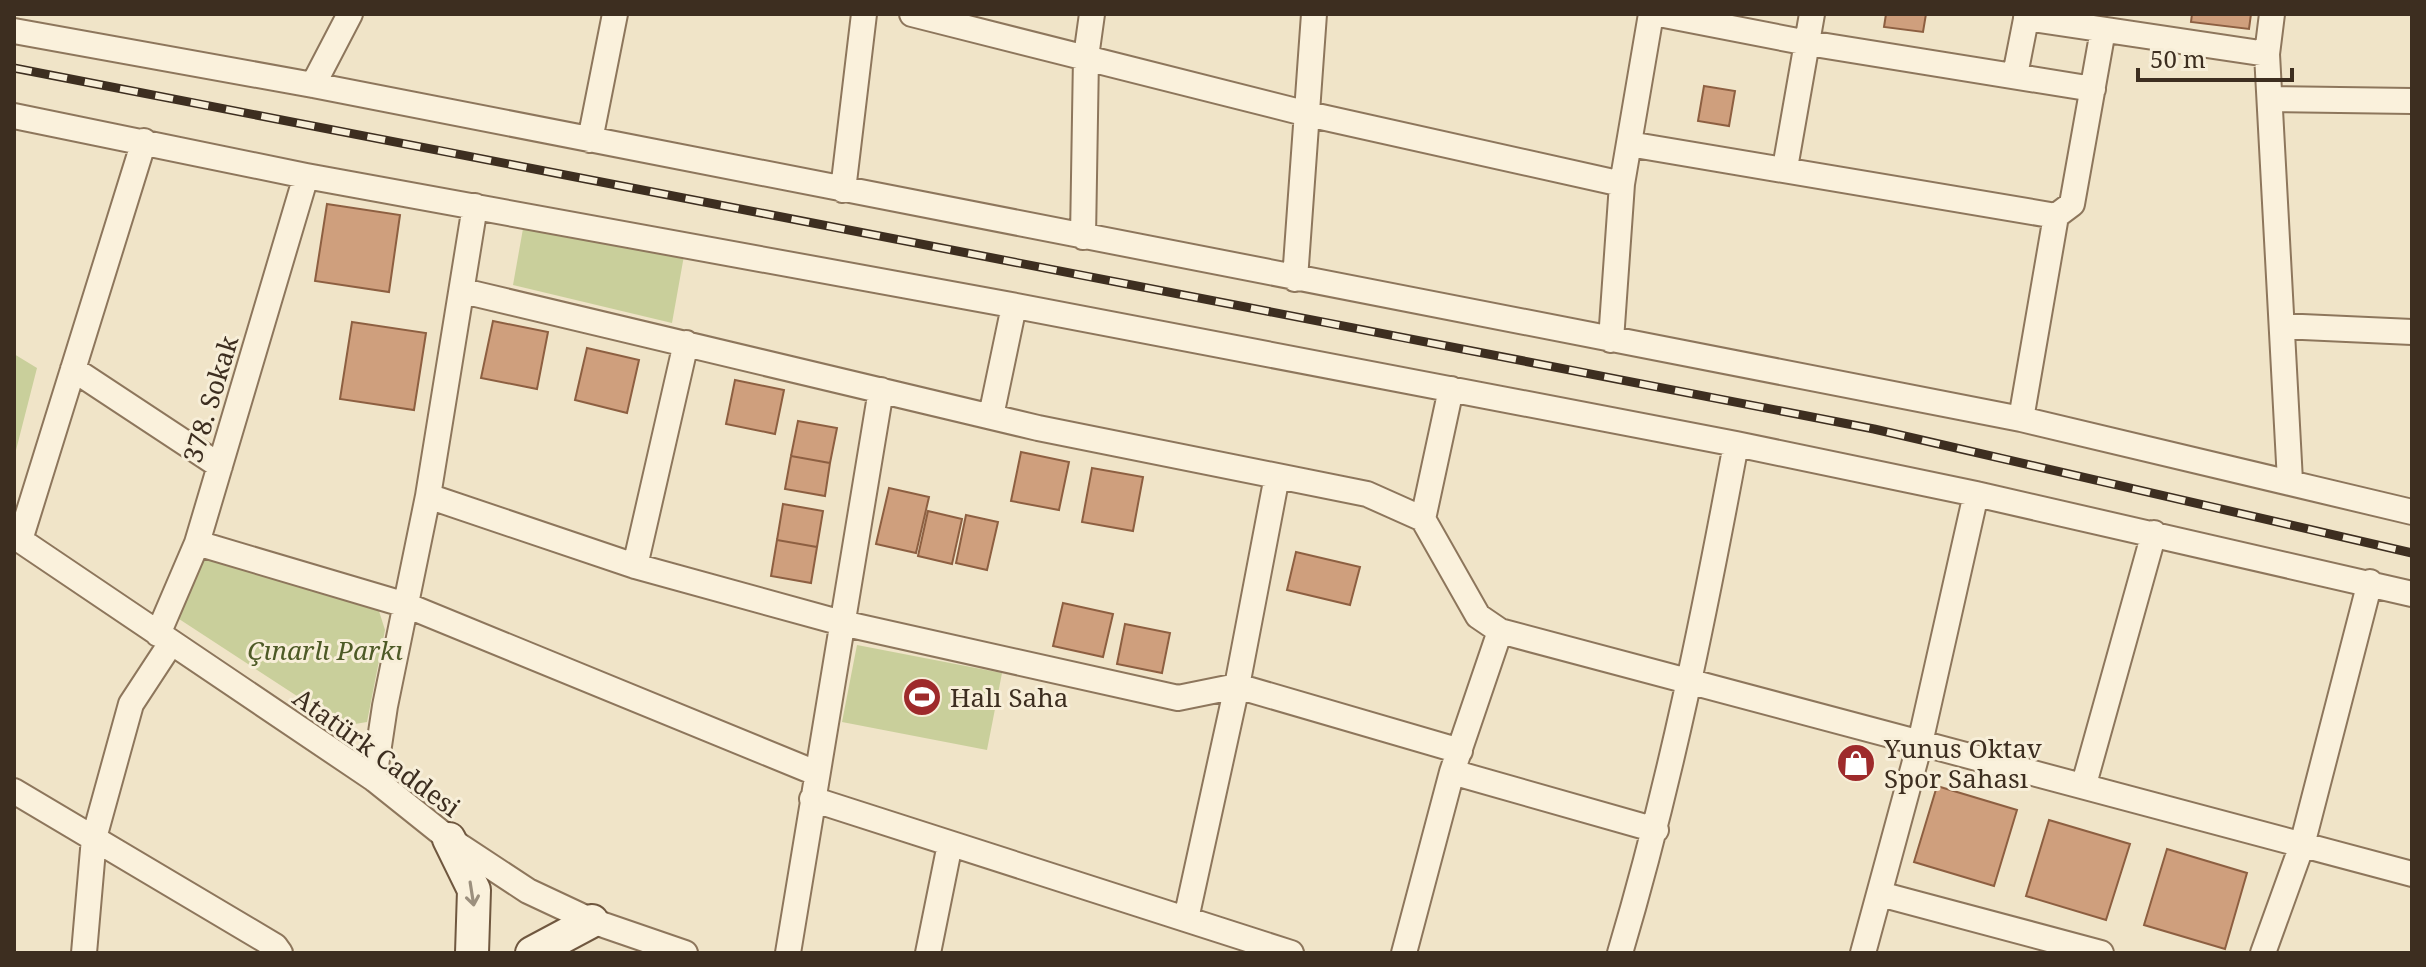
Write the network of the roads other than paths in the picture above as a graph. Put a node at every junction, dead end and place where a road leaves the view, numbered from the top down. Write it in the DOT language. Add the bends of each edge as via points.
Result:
graph roads {
  1 [pos="350,14"];
  2 [pos="615,14"];
  3 [pos="864,14"];
  4 [pos="912,14"];
  5 [pos="1092,14"];
  6 [pos="1314,14"];
  7 [pos="1651,14"];
  8 [pos="1659,14"];
  9 [pos="1812,14"];
  10 [pos="2272,14"];
  11 [pos="2027,16"];
  12 [pos="2103,30"];
  13 [pos="14,31"];
  14 [pos="1808,43"];
  15 [pos="2267,54"];
  16 [pos="1086,57"];
  17 [pos="2015,75"];
  18 [pos="313,85"];
  19 [pos="2093,89"];
  20 [pos="2270,99"];
  21 [pos="2412,101"];
  22 [pos="1308,114"];
  23 [pos="14,116"];
  24 [pos="590,140"];
  25 [pos="144,141"];
  26 [pos="1629,144"];
  27 [pos="1785,168"];
  28 [pos="306,176"];
  29 [pos="1622,184"];
  30 [pos="843,190"];
  31 [pos="475,206"];
  32 [pos="2056,216"];
  33 [pos="1083,237"];
  34 [pos="1295,279"];
  35 [pos="463,291"];
  36 [pos="1014,306"];
  37 [pos="2282,326"];
  38 [pos="2412,332"];
  39 [pos="1611,340"];
  40 [pos="686,343"];
  41 [pos="73,369"];
  42 [pos="1451,389"];
  43 [pos="881,390"];
  44 [pos="991,416"];
  45 [pos="2021,419"];
  46 [pos="1736,444"];
  47 [pos="220,466"];
  48 [pos="1277,476"];
  49 [pos="2290,481"];
  50 [pos="1976,494"];
  51 [pos="428,496"];
  52 [pos="2412,512"];
  53 [pos="1423,519"];
  54 [pos="2154,533"];
  55 [pos="17,538"];
  56 [pos="197,543"];
  57 [pos="635,566"];
  58 [pos="2370,582"];
  59 [pos="2412,594"];
  60 [pos="406,605"];
  61 [pos="842,623"];
  62 [pos="1500,631"];
  63 [pos="165,639"];
  64 [pos="1691,684"];
  65 [pos="1237,686"];
  66 [pos="1920,743"];
  67 [pos="1456,761"];
  68 [pos="816,773"];
  69 [pos="374,779"];
  70 [pos="2084,784"];
  71 [pos="14,791"];
  72 [pos="812,799"];
  73 [pos="1656,830"];
  74 [pos="94,838"];
  75 [pos="449,839"];
  76 [pos="950,844"];
  77 [pos="2302,845"];
  78 [pos="2412,874"];
  79 [pos="1880,894"];
  80 [pos="1186,919"];
  81 [pos="592,921"];
  82 [pos="84,953"];
  83 [pos="280,953"];
  84 [pos="472,953"];
  85 [pos="532,953"];
  86 [pos="685,953"];
  87 [pos="788,953"];
  88 [pos="928,953"];
  89 [pos="1291,953"];
  90 [pos="1404,953"];
  91 [pos="1620,953"];
  92 [pos="1863,953"];
  93 [pos="2101,953"];
  94 [pos="2263,953"];
  1 -- 18 [label="street"];
  2 -- 24 [label="street"];
  3 -- 30 [label="street"];
  4 -- 16 [label="street"];
  5 -- 16 [label="street"];
  6 -- 22 [label="street"];
  7 -- 26 [label="street"];
  8 -- 14 [label="street"];
  9 -- 14 [label="street"];
  10 -- 15 [label="street"];
  11 -- 12 [label="street"];
  11 -- 17 [label="street"];
  12 -- 15 [label="street"];
  12 -- 19 [label="street"];
  13 -- 18 [label="street"];
  14 -- 17 [label="street"];
  14 -- 27 [label="street"];
  15 -- 20 [label="street"];
  16 -- 22 [label="street"];
  16 -- 33 [label="street"];
  17 -- 19 [label="street"];
  18 -- 24 [label="street"];
  19 -- 32 [label="street" via="2072,204"];
  20 -- 21 [label="street"];
  20 -- 37 [label="street"];
  22 -- 29 [label="street"];
  22 -- 34 [label="street"];
  23 -- 25 [label="street"];
  24 -- 30 [label="street"];
  25 -- 28 [label="street"];
  25 -- 41 [label="street"];
  26 -- 27 [label="street"];
  26 -- 29 [label="street"];
  27 -- 32 [label="street"];
  28 -- 31 [label="street"];
  28 -- 47 [label="street, 378. Sokak"];
  29 -- 39 [label="street"];
  30 -- 33 [label="street"];
  31 -- 35 [label="street"];
  31 -- 36 [label="street"];
  32 -- 45 [label="street"];
  33 -- 34 [label="street"];
  34 -- 39 [label="street"];
  35 -- 40 [label="street"];
  35 -- 51 [label="street"];
  36 -- 42 [label="street"];
  36 -- 44 [label="street"];
  37 -- 38 [label="street"];
  37 -- 49 [label="street"];
  39 -- 45 [label="street"];
  40 -- 43 [label="street"];
  40 -- 57 [label="street"];
  41 -- 47 [label="street"];
  41 -- 55 [label="street"];
  42 -- 46 [label="street"];
  42 -- 53 [label="street"];
  43 -- 44 [label="street"];
  43 -- 61 [label="street"];
  44 -- 48 [label="street"];
  45 -- 49 [label="street"];
  46 -- 50 [label="street"];
  46 -- 64 [label="street"];
  47 -- 56 [label="street, 378. Sokak"];
  48 -- 53 [label="street" via="1367,494"];
  48 -- 65 [label="street"];
  49 -- 52 [label="street"];
  50 -- 54 [label="street"];
  50 -- 66 [label="street"];
  51 -- 57 [label="street"];
  51 -- 60 [label="street"];
  53 -- 62 [label="street" via="1478,616"];
  54 -- 58 [label="street"];
  54 -- 70 [label="street"];
  55 -- 63 [label="street, Atatürk Caddesi"];
  56 -- 60 [label="street"];
  56 -- 63 [label="street, 378. Sokak"];
  57 -- 61 [label="street"];
  58 -- 59 [label="street"];
  58 -- 77 [label="street"];
  60 -- 68 [label="street"];
  60 -- 69 [label="street"];
  61 -- 65 [label="street" via="1178,698"];
  61 -- 68 [label="street"];
  62 -- 64 [label="street"];
  62 -- 67 [label="street"];
  63 -- 69 [label="street, Atatürk Caddesi"];
  63 -- 74 [label="street, 378. Sokak" via="131,704"];
  64 -- 66 [label="street"];
  64 -- 73 [label="street"];
  65 -- 67 [label="street"];
  65 -- 80 [label="street"];
  66 -- 70 [label="street"];
  66 -- 79 [label="street"];
  67 -- 73 [label="street"];
  67 -- 90 [label="street"];
  68 -- 72 [label="street"];
  69 -- 75 [label="street, Atatürk Caddesi"];
  70 -- 77 [label="street"];
  71 -- 74 [label="street"];
  72 -- 76 [label="street"];
  72 -- 87 [label="street"];
  73 -- 91 [label="street"];
  74 -- 82 [label="street, 378. Sokak"];
  74 -- 83 [label="street"];
  75 -- 81 [label="street, Atatürk Caddesi" via="528,891"];
  75 -- 84 [label="street, one-way" via="474,890"];
  76 -- 80 [label="street"];
  76 -- 88 [label="street"];
  77 -- 78 [label="street"];
  77 -- 94 [label="street"];
  79 -- 92 [label="street"];
  79 -- 93 [label="street"];
  80 -- 89 [label="street"];
  81 -- 85 [label="street"];
  81 -- 86 [label="street, Atatürk Caddesi"];
}
